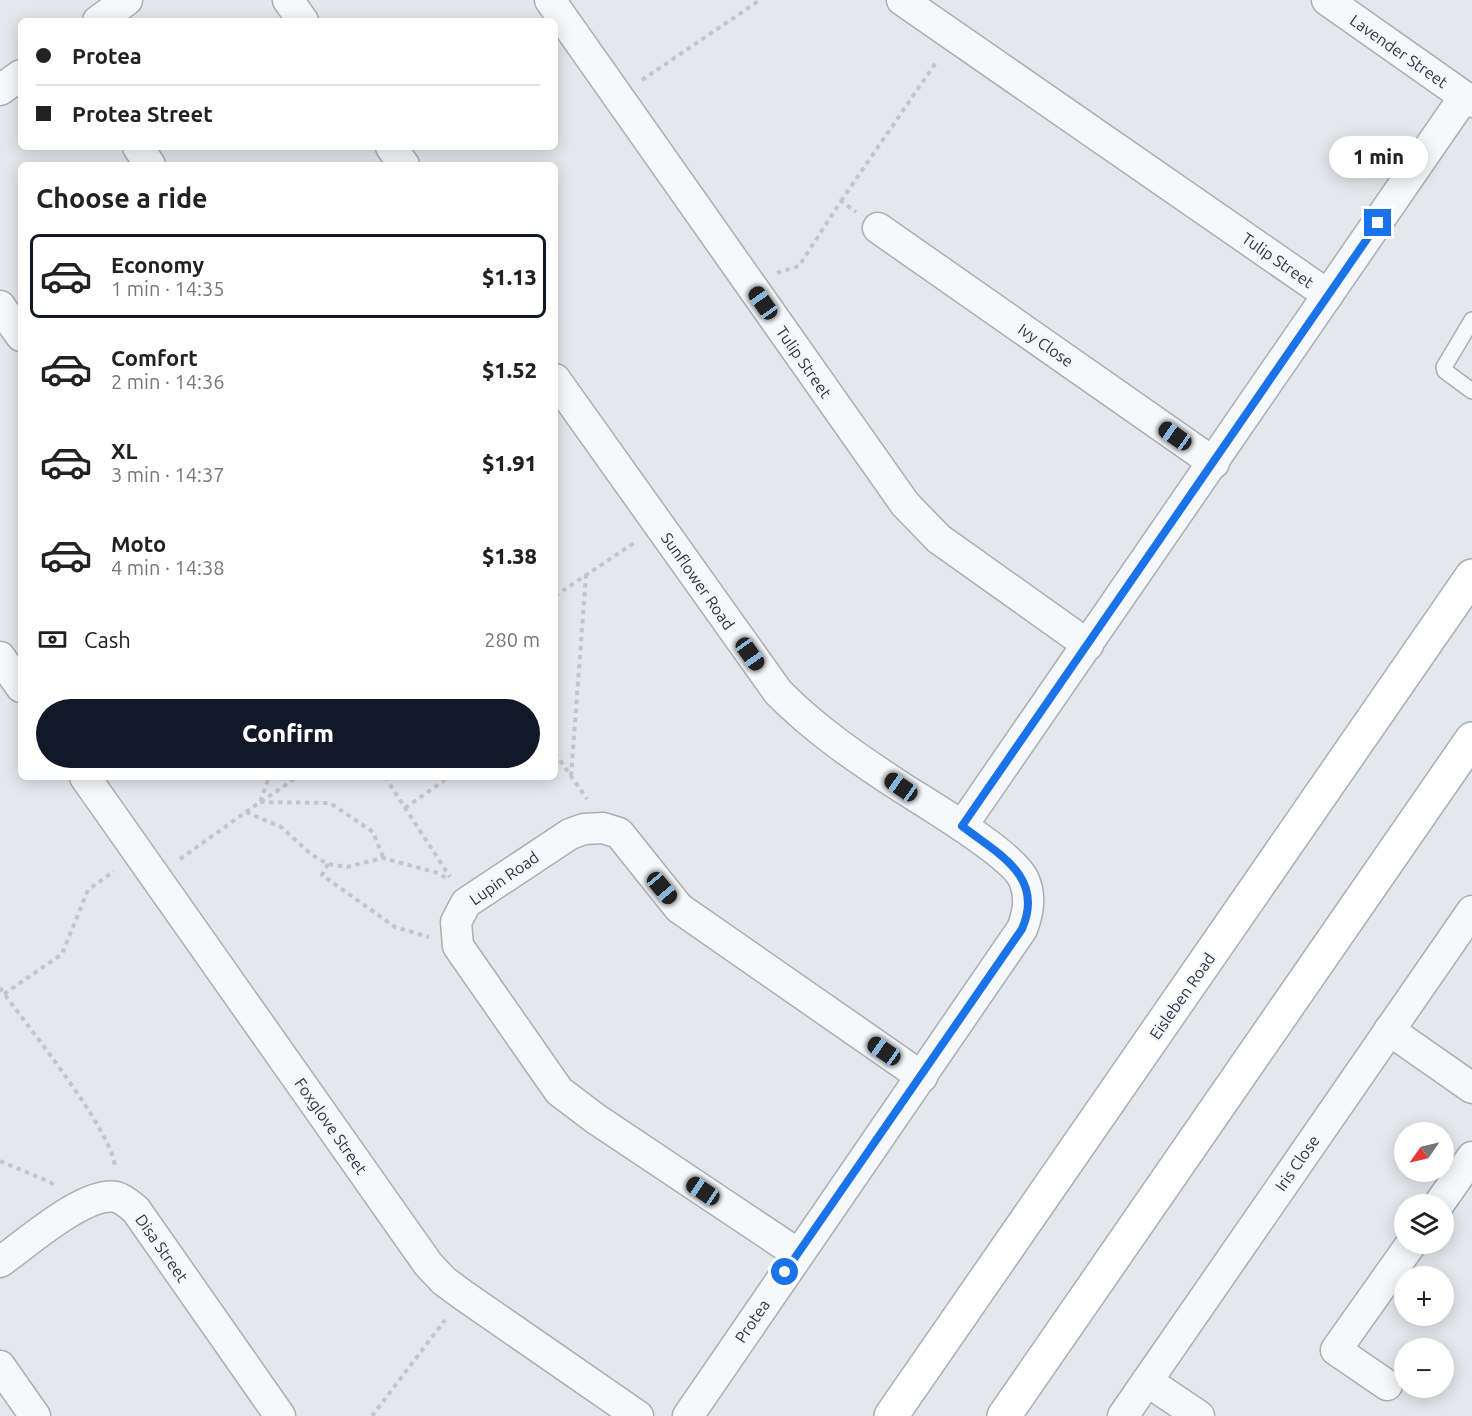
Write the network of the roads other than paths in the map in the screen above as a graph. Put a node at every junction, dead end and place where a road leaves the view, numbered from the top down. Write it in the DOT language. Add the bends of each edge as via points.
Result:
graph roads {
  1 [pos="127,0"];
  2 [pos="288,0"];
  3 [pos="550,0"];
  4 [pos="902,0"];
  5 [pos="1327,0"];
  6 [pos="102,18"];
  7 [pos="301,18"];
  8 [pos="18,77"];
  9 [pos="0,90"];
  10 [pos="1468,99"];
  11 [pos="878,228"];
  12 [pos="1328,295"];
  13 [pos="0,306"];
  14 [pos="1472,320"];
  15 [pos="18,332"];
  16 [pos="558,383"];
  17 [pos="1472,390"];
  18 [pos="1214,463"];
  19 [pos="1472,576"];
  20 [pos="1088,645"];
  21 [pos="0,657"];
  22 [pos="18,683"];
  23 [pos="1472,739"];
  24 [pos="87,780"];
  25 [pos="962,826"];
  26 [pos="1028,895"];
  27 [pos="1472,910"];
  28 [pos="1389,1030"];
  29 [pos="922,1077"];
  30 [pos="1472,1088"];
  31 [pos="1472,1157"];
  32 [pos="1445,1194"];
  33 [pos="798,1254"];
  34 [pos="1404,1254"];
  35 [pos="0,1262"];
  36 [pos="0,1366"];
  37 [pos="1147,1381"];
  38 [pos="1387,1385"];
  39 [pos="35,1416"];
  40 [pos="280,1416"];
  41 [pos="638,1416"];
  42 [pos="688,1416"];
  43 [pos="891,1416"];
  44 [pos="1004,1416"];
  45 [pos="1123,1416"];
  46 [pos="1199,1416"];
  1 -- 6 [label="street"];
  2 -- 7 [label="street"];
  3 -- 20 [label="street, Tulip Street" via="921,524"];
  4 -- 12 [label="street, Tulip Street"];
  5 -- 10 [label="street, Lavender Street"];
  8 -- 9 [label="street"];
  10 -- 12 [label="street"];
  11 -- 18 [label="street, Ivy Close"];
  12 -- 18 [label="street"];
  13 -- 15 [label="street"];
  14 -- 17 [label="lane" via="1444,367"];
  16 -- 25 [label="street, Sunflower Road" via="763,673 797,712"];
  18 -- 20 [label="street"];
  19 -- 43 [label="main road, Eisleben Road"];
  20 -- 25 [label="street"];
  21 -- 22 [label="street"];
  23 -- 44 [label="main road"];
  24 -- 41 [label="street, Foxglove Street" via="428,1264 463,1295"];
  25 -- 26 [label="street, Sunflower Road" via="1014,867 1024,879"];
  26 -- 29 [label="street, Protea" via="1028,915 1022,929"];
  27 -- 28 [label="street, Iris Close"];
  28 -- 30 [label="street"];
  28 -- 37 [label="street, Iris Close"];
  29 -- 33 [label="street, Protea"];
  29 -- 33 [label="street, Lupin Road" via="679,908 619,833 603,828 570,834 466,903 456,922 458,946 559,1091"];
  31 -- 32 [label="street"];
  33 -- 42 [label="street, Protea"];
  34 -- 38 [label="street" via="1336,1350"];
  35 -- 40 [label="street, Disa Street" via="77,1208 96,1199 117,1197 136,1210"];
  36 -- 39 [label="street"];
  37 -- 45 [label="street, Iris Close"];
  37 -- 46 [label="street"];
}
